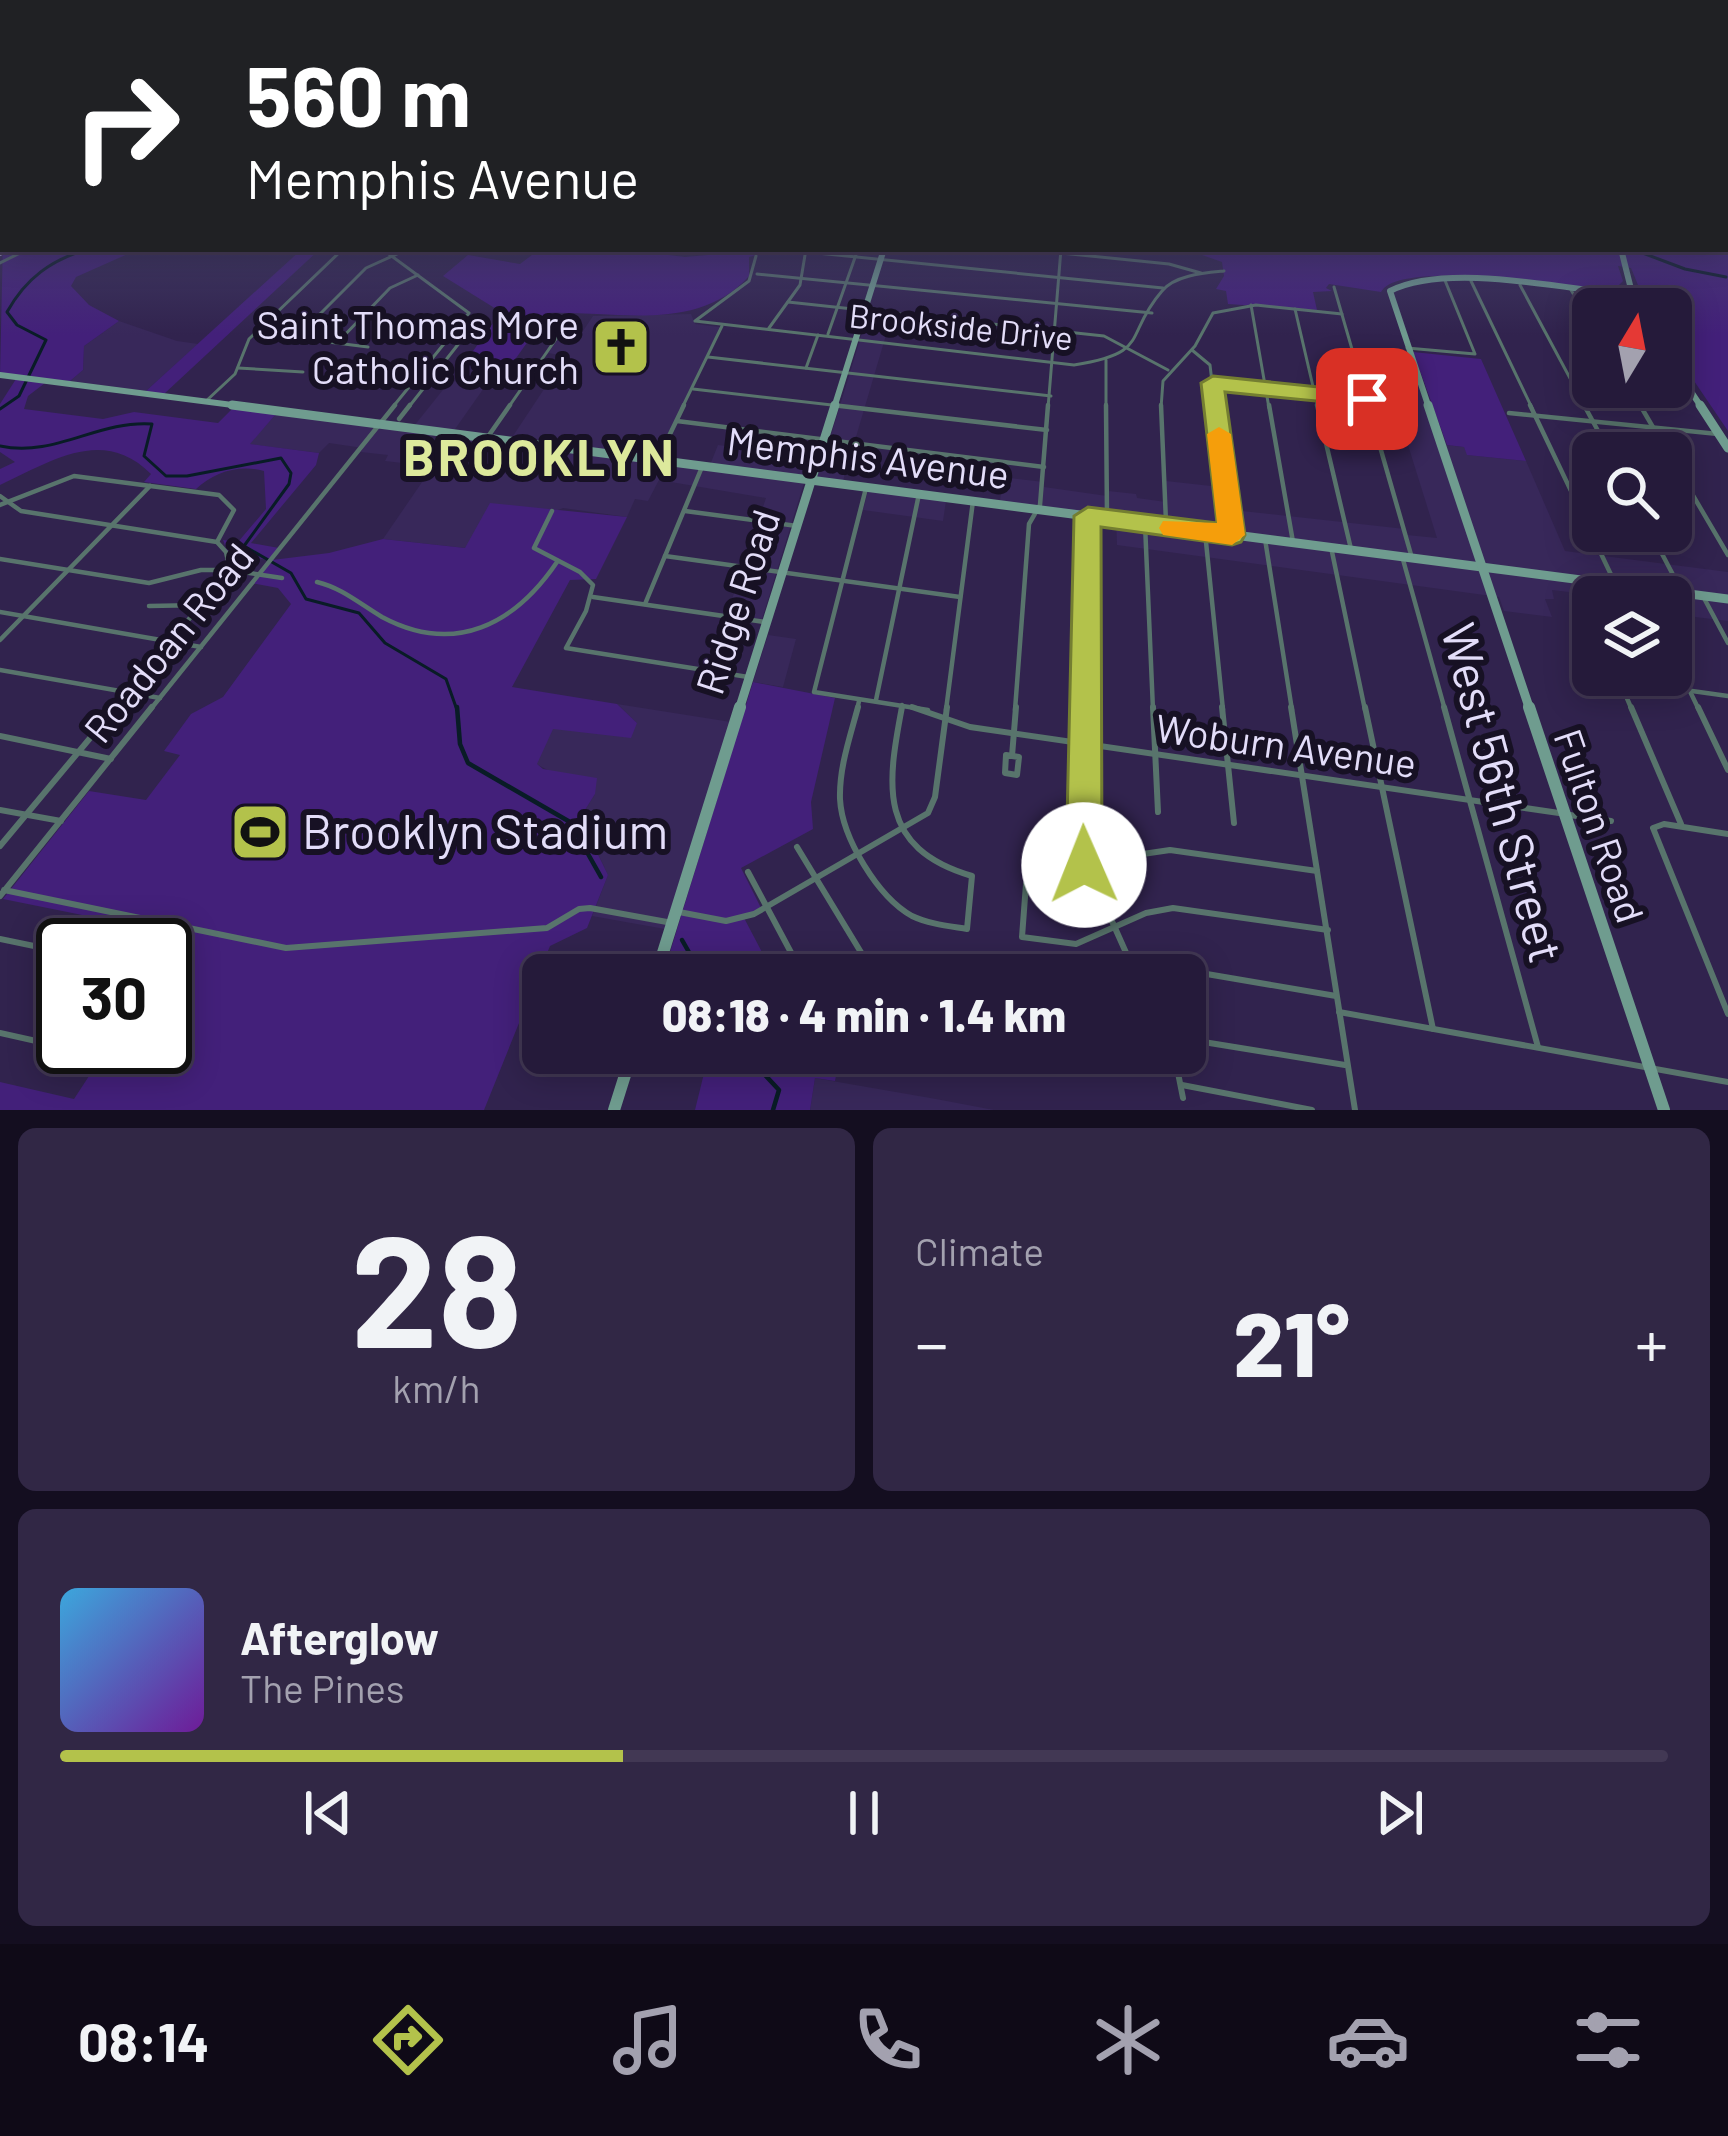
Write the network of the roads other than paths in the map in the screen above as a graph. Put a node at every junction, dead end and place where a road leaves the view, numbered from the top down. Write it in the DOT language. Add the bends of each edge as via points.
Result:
graph roads {
  1 [pos="340,252"];
  2 [pos="386,252"];
  3 [pos="401,252"];
  4 [pos="807,252"];
  5 [pos="815,252"];
  6 [pos="857,252"];
  7 [pos="883,252"];
  8 [pos="1061,252"];
  9 [pos="1069,252"];
  10 [pos="1622,252"];
  11 [pos="392,256"];
  12 [pos="756,256"];
  13 [pos="855,257"];
  14 [pos="880,260"];
  15 [pos="1224,271"];
  16 [pos="1201,273"];
  17 [pos="755,274"];
  18 [pos="418,275"];
  19 [pos="802,277"];
  20 [pos="1058,277"];
  21 [pos="1444,278"];
  22 [pos="846,281"];
  23 [pos="1471,281"];
  24 [pos="873,284"];
  25 [pos="1520,285"];
  26 [pos="1334,287"];
  27 [pos="1163,288"];
  28 [pos="1628,288"];
  29 [pos="1571,290"];
  30 [pos="788,302"];
  31 [pos="1056,303"];
  32 [pos="1251,305"];
  33 [pos="837,307"];
  34 [pos="1295,309"];
  35 [pos="865,310"];
  36 [pos="1152,313"];
  37 [pos="1342,314"];
  38 [pos="572,316"];
  39 [pos="459,326"];
  40 [pos="722,326"];
  41 [pos="1054,330"];
  42 [pos="768,331"];
  43 [pos="818,335"];
  44 [pos="827,337"];
  45 [pos="856,340"];
  46 [pos="337,343"];
  47 [pos="368,347"];
  48 [pos="1129,347"];
  49 [pos="1407,348"];
  50 [pos="1192,350"];
  51 [pos="708,357"];
  52 [pos="1106,360"];
  53 [pos="430,362"];
  54 [pos="444,363"];
  55 [pos="1053,363"];
  56 [pos="238,368"];
  57 [pos="806,368"];
  58 [pos="1168,370"];
  59 [pos="303,372"];
  60 [pos="845,372"];
  61 [pos="0,375"];
  62 [pos="1213,383"];
  63 [pos="693,389"];
  64 [pos="1266,389"];
  65 [pos="1315,394"];
  66 [pos="1692,394"];
  67 [pos="1051,396"];
  68 [pos="1367,399"];
  69 [pos="1392,401"];
  70 [pos="205,403"];
  71 [pos="835,405"];
  72 [pos="1642,408"];
  73 [pos="1509,413"];
  74 [pos="1535,416"];
  75 [pos="399,419"];
  76 [pos="1593,421"];
  77 [pos="676,422"];
  78 [pos="381,424"];
  79 [pos="1653,427"];
  80 [pos="1047,430"];
  81 [pos="1599,432"];
  82 [pos="1656,432"];
  83 [pos="1718,434"];
  84 [pos="488,438"];
  85 [pos="824,440"];
  86 [pos="1728,448"];
  87 [pos="657,461"];
  88 [pos="702,467"];
  89 [pos="1044,467"];
  90 [pos="811,481"];
  91 [pos="150,486"];
  92 [pos="866,488"];
  93 [pos="1692,493"];
  94 [pos="919,494"];
  95 [pos="0,496"];
  96 [pos="973,501"];
  97 [pos="3,504"];
  98 [pos="1037,509"];
  99 [pos="552,511"];
  100 [pos="685,511"];
  101 [pos="1088,516"];
  102 [pos="1107,519"];
  103 [pos="1145,524"];
  104 [pos="111,526"];
  105 [pos="796,526"];
  106 [pos="1166,527"];
  107 [pos="1205,532"];
  108 [pos="1232,535"];
  109 [pos="1265,539"];
  110 [pos="217,542"];
  111 [pos="1293,543"];
  112 [pos="1331,548"];
  113 [pos="1351,550"];
  114 [pos="1728,555"];
  115 [pos="665,556"];
  116 [pos="1407,557"];
  117 [pos="0,559"];
  118 [pos="558,562"];
  119 [pos="1485,567"];
  120 [pos="68,570"];
  121 [pos="230,570"];
  122 [pos="261,571"];
  123 [pos="782,572"];
  124 [pos="1611,576"];
  125 [pos="282,578"];
  126 [pos="1572,578"];
  127 [pos="842,580"];
  128 [pos="317,582"];
  129 [pos="899,588"];
  130 [pos="1692,594"];
  131 [pos="1702,595"];
  132 [pos="592,596"];
  133 [pos="960,597"];
  134 [pos="1728,598"];
  135 [pos="645,604"];
  136 [pos="202,605"];
  137 [pos="149,606"];
  138 [pos="0,612"];
  139 [pos="23,616"];
  140 [pos="765,622"];
  141 [pos="0,640"];
  142 [pos="171,642"];
  143 [pos="1728,643"];
  144 [pos="201,646"];
  145 [pos="0,670"];
  146 [pos="748,677"];
  147 [pos="1692,691"];
  148 [pos="128,693"];
  149 [pos="1626,696"];
  150 [pos="1691,696"];
  151 [pos="1728,696"];
  152 [pos="160,698"];
  153 [pos="860,699"];
  154 [pos="876,701"];
  155 [pos="902,705"];
  156 [pos="946,717"];
  157 [pos="1013,733"];
  158 [pos="0,736"];
  159 [pos="1083,745"];
  160 [pos="80,751"];
  161 [pos="1156,755"];
  162 [pos="1012,756"];
  163 [pos="111,759"];
  164 [pos="1229,766"];
  165 [pos="1728,770"];
  166 [pos="1304,776"];
  167 [pos="1382,787"];
  168 [pos="1470,800"];
  169 [pos="0,810"];
  170 [pos="1158,812"];
  171 [pos="1564,814"];
  172 [pos="26,815"];
  173 [pos="61,821"];
  174 [pos="1611,821"];
  175 [pos="1234,823"];
  176 [pos="1682,826"];
  177 [pos="908,827"];
  178 [pos="1728,834"];
  179 [pos="0,846"];
  180 [pos="796,847"];
  181 [pos="861,853"];
  182 [pos="1317,871"];
  183 [pos="748,872"];
  184 [pos="1088,876"];
  185 [pos="815,880"];
  186 [pos="2,893"];
  187 [pos="767,908"];
  188 [pos="674,917"];
  189 [pos="1112,929"];
  190 [pos="1328,930"];
  191 [pos="0,939"];
  192 [pos="36,946"];
  193 [pos="663,954"];
  194 [pos="792,954"];
  195 [pos="864,954"];
  196 [pos="1125,954"];
  197 [pos="1206,974"];
  198 [pos="1336,996"];
  199 [pos="1339,1012"];
  200 [pos="1728,1014"];
  201 [pos="1433,1029"];
  202 [pos="0,1033"];
  203 [pos="36,1041"];
  204 [pos="1206,1042"];
  205 [pos="1538,1048"];
  206 [pos="1348,1065"];
  207 [pos="1650,1068"];
  208 [pos="625,1074"];
  209 [pos="1179,1074"];
  210 [pos="1728,1082"];
  211 [pos="1182,1085"];
  212 [pos="1183,1097"];
  213 [pos="614,1110"];
  214 [pos="1312,1110"];
  215 [pos="1355,1110"];
  216 [pos="1664,1110"];
  1 -- 56 [label="street" via="248,339"];
  2 -- 11 [label="street"];
  3 -- 11 [label="street"];
  4 -- 19 [label="street"];
  5 -- 13 [label="street"];
  6 -- 13 [label="street"];
  7 -- 14 [label="main road, Ridge Road"];
  8 -- 20 [label="street"];
  9 -- 16 [label="street"];
  10 -- 28 [label="main road"];
  11 -- 18 [label="street"];
  11 -- 46 [label="street" via="362,271 301,333"];
  12 -- 17 [label="street"];
  13 -- 14 [label="street"];
  13 -- 22 [label="street"];
  14 -- 20 [label="street"];
  14 -- 24 [label="main road, Ridge Road"];
  15 -- 16 [label="street"];
  16 -- 27 [label="street"];
  17 -- 19 [label="street"];
  17 -- 40 [label="street" via="743,291 695,319"];
  18 -- 39 [label="street" via="467,310"];
  18 -- 46 [label="street" via="386,291"];
  19 -- 22 [label="street"];
  19 -- 30 [label="street"];
  20 -- 27 [label="street"];
  20 -- 31 [label="street"];
  21 -- 23 [label="main road"];
  21 -- 49 [label="main road, Fulton Road" via="1390,288"];
  21 -- 49 [label="street" via="1475,354"];
  22 -- 24 [label="street"];
  22 -- 33 [label="street"];
  23 -- 25 [label="main road"];
  23 -- 74 [label="street"];
  24 -- 31 [label="street"];
  24 -- 35 [label="main road, Ridge Road"];
  25 -- 29 [label="main road"];
  25 -- 76 [label="street"];
  26 -- 37 [label="street, West 56th Street"];
  27 -- 36 [label="street, Brookside Drive"];
  30 -- 33 [label="street"];
  30 -- 42 [label="street"];
  31 -- 36 [label="street"];
  31 -- 41 [label="street"];
  32 -- 34 [label="street"];
  32 -- 50 [label="street" via="1212,314"];
  32 -- 64 [label="street"];
  33 -- 35 [label="street"];
  33 -- 44 [label="street"];
  34 -- 37 [label="street"];
  34 -- 65 [label="street"];
  35 -- 41 [label="street"];
  35 -- 45 [label="main road, Ridge Road"];
  36 -- 48 [label="street, Brookside Drive"];
  37 -- 68 [label="street, West 56th Street"];
  38 -- 84 [label="street"];
  39 -- 53 [label="street, Roadoan Road"];
  39 -- 54 [label="street" via="470,328"];
  40 -- 42 [label="street, Brookside Drive"];
  40 -- 51 [label="street"];
  41 -- 48 [label="street"];
  41 -- 55 [label="street"];
  42 -- 43 [label="street, Brookside Drive"];
  43 -- 44 [label="street, Brookside Drive"];
  43 -- 57 [label="street"];
  44 -- 45 [label="street, Brookside Drive"];
  45 -- 55 [label="street, Brookside Drive"];
  45 -- 60 [label="main road, Ridge Road"];
  46 -- 47 [label="street"];
  48 -- 52 [label="street, Brookside Drive"];
  48 -- 58 [label="street"];
  49 -- 119 [label="main road, Fulton Road"];
  50 -- 58 [label="street"];
  50 -- 62 [label="street" via="1208,359"];
  51 -- 57 [label="street"];
  51 -- 63 [label="street"];
  52 -- 55 [label="street, Brookside Drive"];
  52 -- 102 [label="street"];
  53 -- 54 [label="street"];
  53 -- 78 [label="street, Roadoan Road"];
  54 -- 75 [label="street"];
  55 -- 67 [label="street"];
  56 -- 59 [label="street"];
  56 -- 70 [label="street"];
  57 -- 60 [label="street"];
  58 -- 106 [label="street" via="1159,393"];
  60 -- 67 [label="street"];
  60 -- 71 [label="main road, Ridge Road"];
  61 -- 70 [label="main road, Memphis Avenue"];
  62 -- 64 [label="street"];
  62 -- 108 [label="street"];
  63 -- 71 [label="street"];
  63 -- 77 [label="street"];
  64 -- 65 [label="street"];
  64 -- 111 [label="street"];
  65 -- 68 [label="street"];
  65 -- 113 [label="street"];
  66 -- 83 [label="main road"];
  67 -- 80 [label="street"];
  68 -- 69 [label="street"];
  68 -- 116 [label="street, West 56th Street"];
  70 -- 78 [label="main road, Memphis Avenue"];
  71 -- 80 [label="street"];
  71 -- 85 [label="main road, Ridge Road"];
  72 -- 79 [label="street"];
  73 -- 74 [label="street"];
  74 -- 76 [label="street"];
  74 -- 124 [label="street"];
  76 -- 79 [label="street"];
  76 -- 81 [label="street"];
  77 -- 85 [label="street"];
  77 -- 87 [label="street"];
  78 -- 84 [label="main road, Memphis Avenue"];
  78 -- 122 [label="street, Roadoan Road"];
  79 -- 82 [label="street"];
  79 -- 83 [label="street"];
  80 -- 89 [label="street"];
  83 -- 86 [label="main road"];
  84 -- 87 [label="main road, Memphis Avenue"];
  85 -- 89 [label="street"];
  85 -- 90 [label="main road, Ridge Road"];
  87 -- 88 [label="main road, Memphis Avenue"];
  88 -- 90 [label="main road, Memphis Avenue"];
  88 -- 100 [label="street"];
  89 -- 98 [label="street"];
  90 -- 92 [label="main road, Memphis Avenue"];
  90 -- 105 [label="main road, Ridge Road"];
  91 -- 97 [label="street" via="74,476"];
  91 -- 104 [label="street"];
  91 -- 110 [label="street" via="230,501 233,518"];
  92 -- 94 [label="main road, Memphis Avenue"];
  92 -- 127 [label="street"];
  93 -- 114 [label="street"];
  94 -- 96 [label="main road, Memphis Avenue"];
  94 -- 129 [label="street"];
  95 -- 97 [label="street"];
  96 -- 98 [label="main road, Memphis Avenue"];
  96 -- 133 [label="street"];
  97 -- 104 [label="street"];
  98 -- 101 [label="main road, Memphis Avenue"];
  98 -- 157 [label="street" via="1029,524"];
  99 -- 118 [label="street" via="534,548"];
  100 -- 105 [label="street"];
  100 -- 115 [label="street"];
  101 -- 102 [label="main road, Memphis Avenue"];
  101 -- 159 [label="street"];
  102 -- 103 [label="main road, Memphis Avenue"];
  103 -- 106 [label="main road, Memphis Avenue"];
  103 -- 161 [label="street"];
  104 -- 110 [label="street"];
  104 -- 120 [label="street"];
  105 -- 123 [label="main road, Ridge Road"];
  106 -- 107 [label="main road, Memphis Avenue"];
  107 -- 108 [label="main road, Memphis Avenue"];
  107 -- 164 [label="street"];
  108 -- 109 [label="main road, Memphis Avenue"];
  109 -- 111 [label="main road, Memphis Avenue"];
  109 -- 166 [label="street"];
  110 -- 121 [label="street"];
  111 -- 112 [label="main road, Memphis Avenue"];
  112 -- 113 [label="main road, Memphis Avenue"];
  112 -- 167 [label="street"];
  113 -- 116 [label="main road, Memphis Avenue"];
  115 -- 123 [label="street"];
  115 -- 135 [label="street"];
  116 -- 119 [label="main road, Memphis Avenue"];
  116 -- 168 [label="street, West 56th Street"];
  117 -- 120 [label="street"];
  118 -- 128 [label="street" via="526,606 464,634 393,622"];
  118 -- 132 [label="street" via="586,573"];
  119 -- 126 [label="main road, Memphis Avenue"];
  119 -- 171 [label="main road, Fulton Road"];
  120 -- 121 [label="street" via="149,583"];
  120 -- 139 [label="street"];
  121 -- 122 [label="street"];
  121 -- 136 [label="street"];
  122 -- 125 [label="street"];
  122 -- 144 [label="street, Roadoan Road"];
  123 -- 127 [label="street"];
  123 -- 140 [label="main road, Ridge Road"];
  127 -- 129 [label="street"];
  127 -- 153 [label="street, Woburn Avenue" via="814,692"];
  129 -- 133 [label="street"];
  129 -- 154 [label="street"];
  130 -- 131 [label="main road, Memphis Avenue"];
  131 -- 134 [label="main road, Memphis Avenue"];
  131 -- 143 [label="street"];
  132 -- 135 [label="street"];
  132 -- 146 [label="street" via="566,648"];
  133 -- 156 [label="street"];
  135 -- 140 [label="street"];
  136 -- 137 [label="street"];
  136 -- 142 [label="street"];
  138 -- 139 [label="street"];
  139 -- 141 [label="street"];
  139 -- 142 [label="street"];
  140 -- 146 [label="main road, Ridge Road"];
  142 -- 144 [label="street"];
  142 -- 148 [label="street"];
  144 -- 152 [label="street, Roadoan Road"];
  145 -- 148 [label="street"];
  146 -- 188 [label="main road, Ridge Road"];
  147 -- 151 [label="street"];
  148 -- 152 [label="street"];
  148 -- 160 [label="street"];
  149 -- 176 [label="street"];
  150 -- 165 [label="street"];
  152 -- 163 [label="street, Roadoan Road"];
  153 -- 154 [label="street, Woburn Avenue"];
  153 -- 181 [label="street" via="840,803"];
  154 -- 155 [label="street, Woburn Avenue"];
  155 -- 156 [label="street, Woburn Avenue"];
  155 -- 177 [label="street" via="888,785"];
  156 -- 157 [label="street, Woburn Avenue"];
  156 -- 177 [label="street" via="935,797"];
  157 -- 159 [label="street, Woburn Avenue"];
  157 -- 162 [label="street"];
  158 -- 160 [label="street"];
  159 -- 161 [label="street, Woburn Avenue"];
  159 -- 184 [label="street"];
  160 -- 163 [label="street"];
  160 -- 172 [label="street"];
  161 -- 164 [label="street, Woburn Avenue"];
  161 -- 170 [label="street"];
  163 -- 173 [label="street, Roadoan Road"];
  164 -- 166 [label="street, Woburn Avenue"];
  164 -- 175 [label="street"];
  166 -- 167 [label="street, Woburn Avenue"];
  166 -- 182 [label="street"];
  167 -- 168 [label="street, Woburn Avenue"];
  167 -- 201 [label="street"];
  168 -- 171 [label="street, Woburn Avenue"];
  168 -- 205 [label="street, West 56th Street"];
  169 -- 172 [label="street"];
  171 -- 174 [label="street, Woburn Avenue"];
  171 -- 207 [label="main road, Fulton Road"];
  172 -- 173 [label="street"];
  172 -- 179 [label="street"];
  173 -- 186 [label="street, Roadoan Road"];
  176 -- 178 [label="street"];
  176 -- 200 [label="street" via="1653,828"];
  177 -- 181 [label="street"];
  177 -- 181 [label="street" via="931,860 972,876 967,928 920,920 893,901"];
  180 -- 185 [label="street"];
  181 -- 185 [label="street"];
  182 -- 184 [label="street" via="1170,850"];
  182 -- 190 [label="street"];
  183 -- 187 [label="street"];
  184 -- 189 [label="street"];
  184 -- 189 [label="street" via="1061,887 1025,884 1022,937 1076,944"];
  185 -- 187 [label="street"];
  185 -- 195 [label="street"];
  186 -- 188 [label="street" via="286,949 548,928 590,908"];
  187 -- 188 [label="street" via="726,921"];
  187 -- 194 [label="street"];
  188 -- 193 [label="main road, Ridge Road"];
  189 -- 190 [label="street" via="1173,908"];
  189 -- 196 [label="street"];
  190 -- 198 [label="street"];
  191 -- 192 [label="street"];
  197 -- 198 [label="street"];
  198 -- 199 [label="street"];
  199 -- 201 [label="street"];
  199 -- 206 [label="street"];
  201 -- 205 [label="street"];
  202 -- 203 [label="street"];
  204 -- 206 [label="street"];
  205 -- 207 [label="street"];
  206 -- 215 [label="street"];
  207 -- 210 [label="street"];
  207 -- 216 [label="main road, Fulton Road"];
  208 -- 213 [label="main road"];
  209 -- 211 [label="street"];
  211 -- 212 [label="street"];
  211 -- 214 [label="street"];
}
